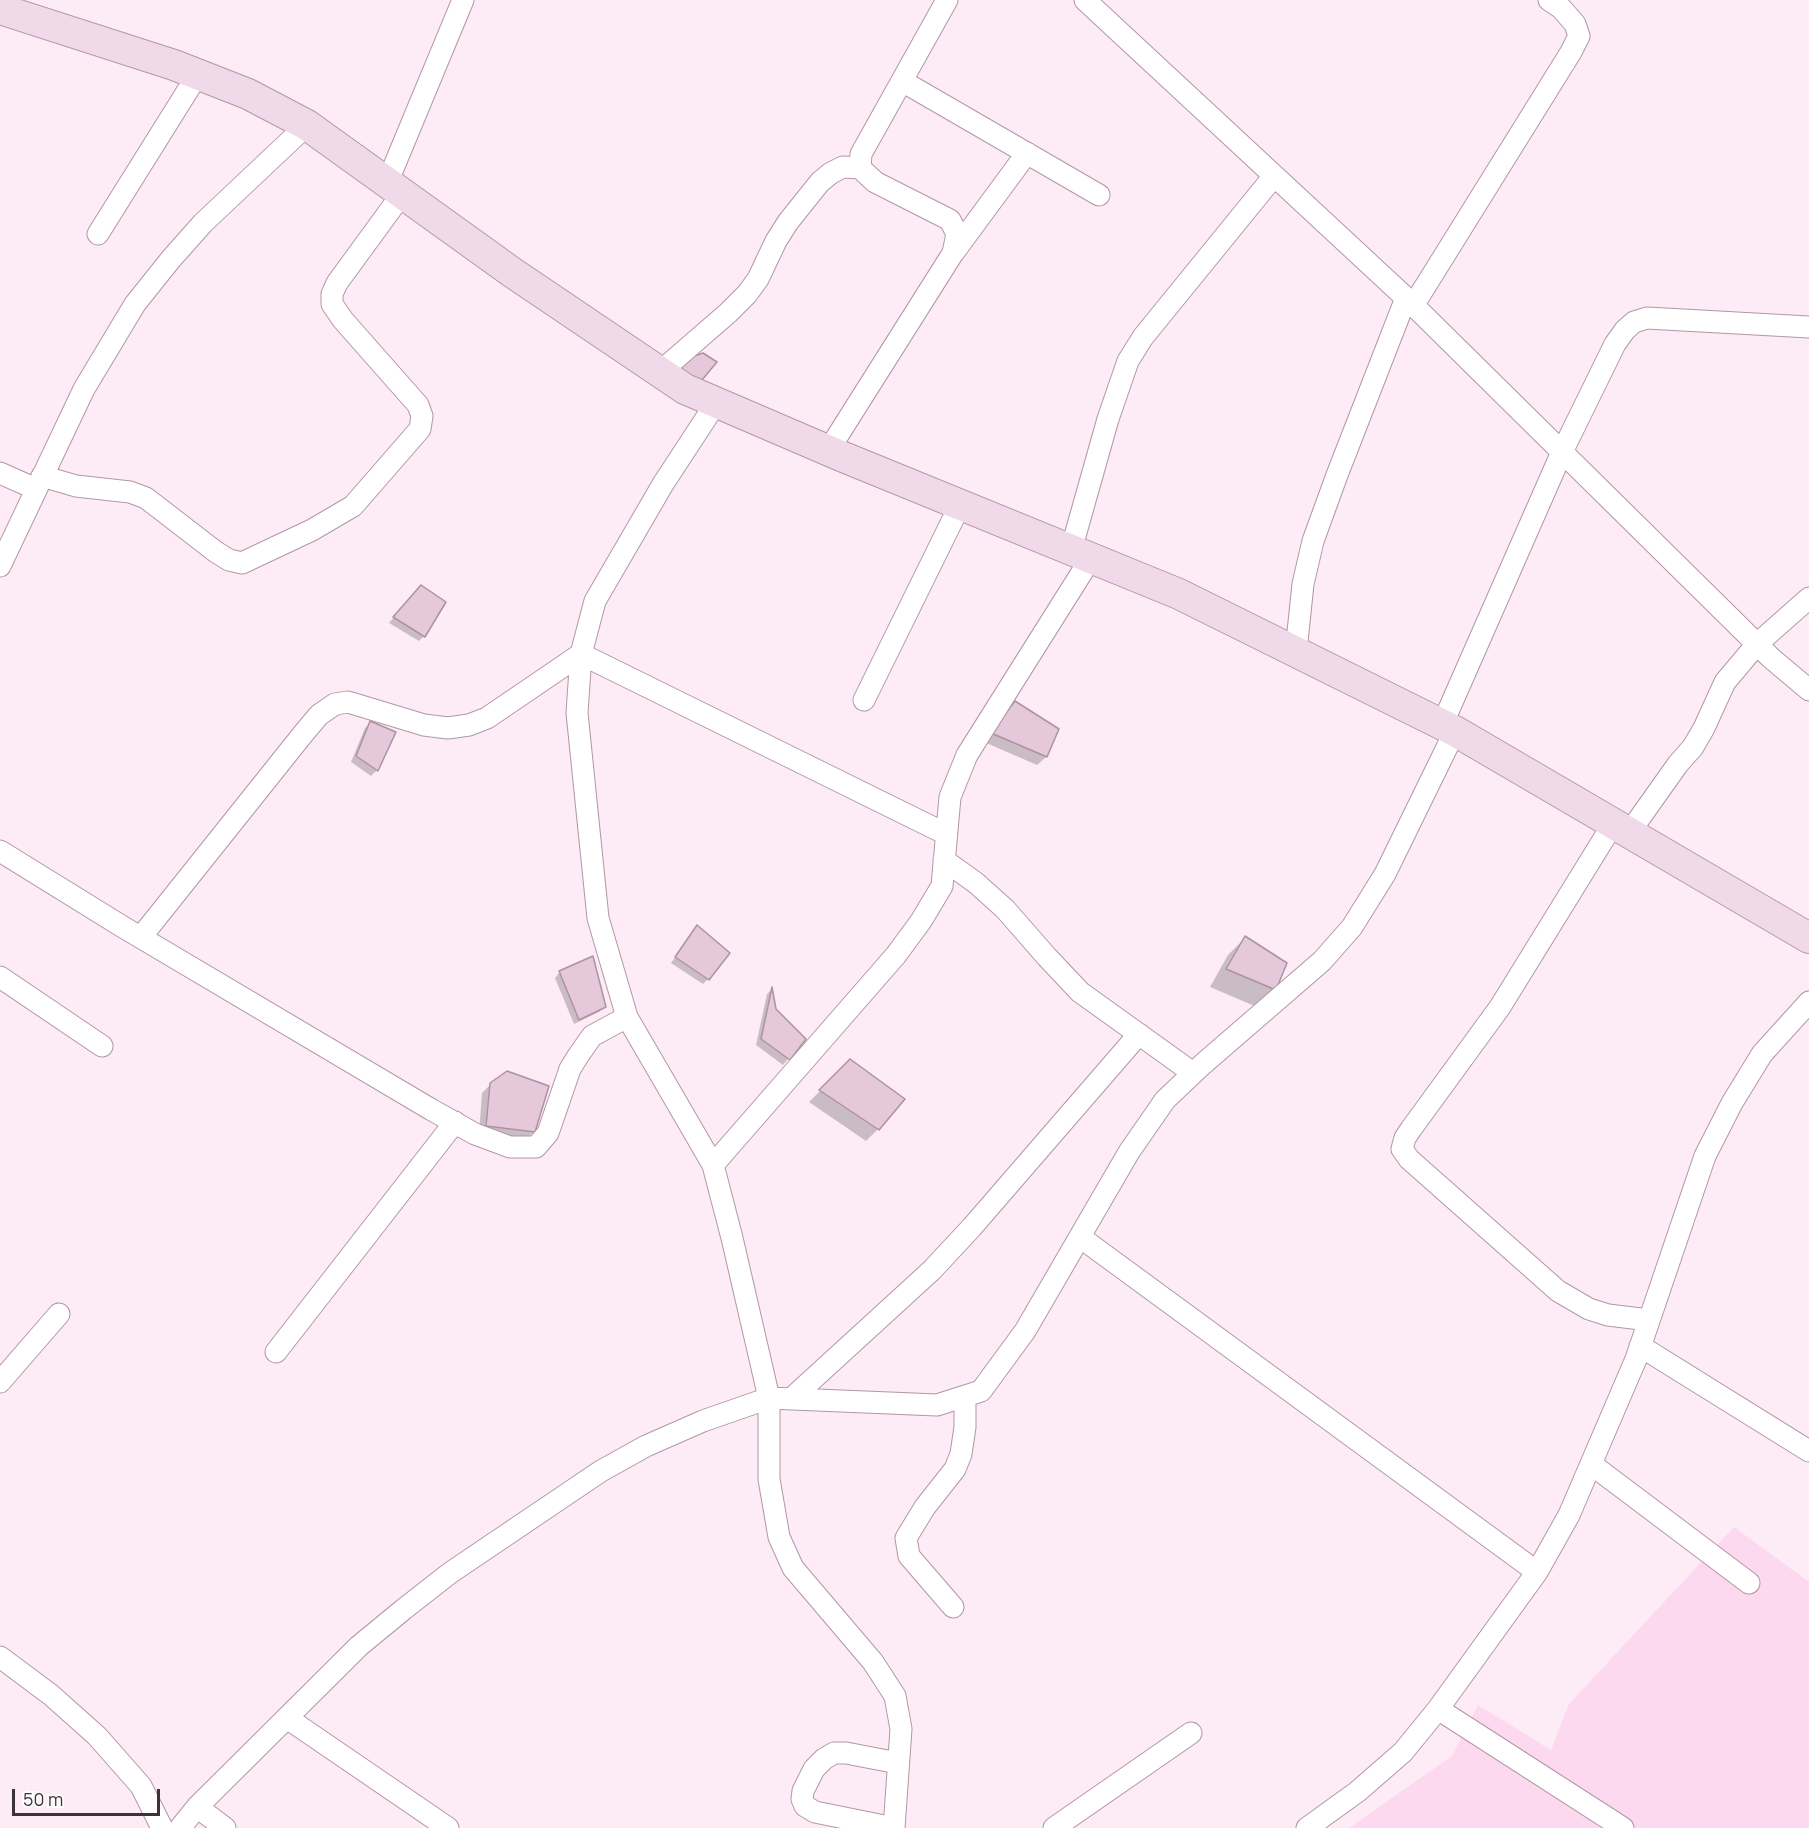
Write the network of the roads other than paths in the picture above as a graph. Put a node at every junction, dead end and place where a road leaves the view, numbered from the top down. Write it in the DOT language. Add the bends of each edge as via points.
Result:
graph roads {
  1 [pos="463,0"];
  2 [pos="947,0"];
  3 [pos="1085,0"];
  4 [pos="1549,0"];
  5 [pos="0,9"];
  6 [pos="198,74"];
  7 [pos="902,81"];
  8 [pos="308,125"];
  9 [pos="1027,153"];
  10 [pos="860,168"];
  11 [pos="1274,176"];
  12 [pos="394,188"];
  13 [pos="1099,195"];
  14 [pos="98,234"];
  15 [pos="954,253"];
  16 [pos="1409,302"];
  17 [pos="1809,327"];
  18 [pos="660,372"];
  19 [pos="716,403"];
  20 [pos="828,451"];
  21 [pos="1562,452"];
  22 [pos="0,472"];
  23 [pos="39,483"];
  24 [pos="960,505"];
  25 [pos="1081,554"];
  26 [pos="0,566"];
  27 [pos="1809,598"];
  28 [pos="1757,644"];
  29 [pos="1296,651"];
  30 [pos="581,654"];
  31 [pos="1809,690"];
  32 [pos="864,700"];
  33 [pos="1449,728"];
  34 [pos="1621,829"];
  35 [pos="946,834"];
  36 [pos="0,851"];
  37 [pos="944,860"];
  38 [pos="141,937"];
  39 [pos="1809,938"];
  40 [pos="0,977"];
  41 [pos="1809,1002"];
  42 [pos="627,1017"];
  43 [pos="1139,1034"];
  44 [pos="102,1046"];
  45 [pos="1193,1073"];
  46 [pos="455,1122"];
  47 [pos="713,1165"];
  48 [pos="1080,1237"];
  49 [pos="59,1314"];
  50 [pos="1649,1320"];
  51 [pos="1640,1346"];
  52 [pos="276,1353"];
  53 [pos="0,1382"];
  54 [pos="965,1396"];
  55 [pos="769,1398"];
  56 [pos="791,1399"];
  57 [pos="1809,1451"];
  58 [pos="1591,1464"];
  59 [pos="1537,1572"];
  60 [pos="1749,1583"];
  61 [pos="953,1607"];
  62 [pos="0,1657"];
  63 [pos="1438,1709"];
  64 [pos="287,1718"];
  65 [pos="1191,1732"];
  66 [pos="898,1763"];
  67 [pos="197,1807"];
  68 [pos="162,1828"];
  69 [pos="180,1828"];
  70 [pos="225,1828"];
  71 [pos="448,1828"];
  72 [pos="894,1828"];
  73 [pos="1054,1828"];
  74 [pos="1307,1828"];
  75 [pos="1623,1828"];
  1 -- 12 [label="street"];
  2 -- 7 [label="street"];
  3 -- 11 [label="street"];
  4 -- 16 [label="street" via="1575,24 1579,36"];
  5 -- 6 [label="main road"];
  6 -- 8 [label="main road" via="249,94"];
  6 -- 14 [label="street"];
  7 -- 9 [label="street"];
  7 -- 10 [label="street" via="861,154"];
  8 -- 12 [label="main road"];
  8 -- 23 [label="street" via="203,223 135,304 84,389"];
  9 -- 13 [label="street"];
  9 -- 15 [label="street"];
  10 -- 15 [label="street" via="875,182 950,220 957,234"];
  10 -- 18 [label="street" via="843,167 820,182 788,222 747,294"];
  11 -- 16 [label="street"];
  11 -- 25 [label="street" via="1143,337 1128,361 1108,419"];
  12 -- 18 [label="main road"];
  12 -- 23 [label="street" via="337,283 332,304 418,405 422,423 412,441 353,506 242,563 216,552 146,498 130,492"];
  15 -- 20 [label="street"];
  16 -- 21 [label="street"];
  16 -- 29 [label="street" via="1313,541"];
  17 -- 21 [label="street" via="1647,318 1634,322 1615,344"];
  18 -- 19 [label="main road"];
  19 -- 20 [label="main road"];
  19 -- 30 [label="street" via="595,601"];
  20 -- 24 [label="main road"];
  21 -- 28 [label="street"];
  21 -- 33 [label="street"];
  22 -- 23 [label="street"];
  23 -- 26 [label="street"];
  24 -- 25 [label="main road"];
  24 -- 32 [label="street"];
  25 -- 29 [label="main road" via="1179,594"];
  25 -- 35 [label="street" via="968,755 950,797"];
  27 -- 28 [label="street"];
  28 -- 31 [label="street"];
  28 -- 34 [label="street" via="1725,682 1693,747"];
  29 -- 33 [label="main road"];
  30 -- 35 [label="street"];
  30 -- 38 [label="street" via="487,718 469,725 424,725 348,702 335,704 303,734"];
  30 -- 42 [label="street" via="578,713 598,918"];
  33 -- 34 [label="main road"];
  33 -- 45 [label="street" via="1386,874 1352,927 1322,961"];
  34 -- 39 [label="main road"];
  34 -- 50 [label="street" via="1411,1129 1402,1149 1566,1296 1608,1315"];
  35 -- 37 [label="street"];
  36 -- 38 [label="street"];
  37 -- 43 [label="street" via="1005,909 1080,992"];
  37 -- 47 [label="street" via="942,886 921,921"];
  38 -- 46 [label="street"];
  40 -- 44 [label="street"];
  41 -- 50 [label="street" via="1762,1054 1732,1103 1711,1145"];
  42 -- 46 [label="street" via="592,1036 578,1056 548,1133 536,1148 510,1147"];
  42 -- 47 [label="street"];
  43 -- 45 [label="street"];
  43 -- 56 [label="street" via="940,1262"];
  45 -- 48 [label="street" via="1165,1100 1129,1152"];
  46 -- 52 [label="street"];
  47 -- 55 [label="street"];
  48 -- 54 [label="street" via="1025,1331 981,1390"];
  48 -- 59 [label="street"];
  49 -- 53 [label="street"];
  50 -- 51 [label="street"];
  51 -- 57 [label="street"];
  51 -- 58 [label="street"];
  54 -- 56 [label="street" via="937,1405"];
  54 -- 61 [label="street" via="965,1427 955,1469 924,1507 906,1538 909,1556"];
  55 -- 56 [label="street"];
  55 -- 64 [label="street" via="674,1433 600,1471 450,1572 359,1646"];
  55 -- 66 [label="street" via="769,1479 779,1537 793,1568 873,1662 895,1696 901,1729"];
  58 -- 59 [label="street" via="1569,1515"];
  58 -- 60 [label="street"];
  59 -- 63 [label="street"];
  62 -- 68 [label="street" via="98,1736 141,1786"];
  63 -- 74 [label="street" via="1403,1752"];
  63 -- 75 [label="street"];
  64 -- 67 [label="street"];
  64 -- 71 [label="street"];
  65 -- 73 [label="street"];
  66 -- 72 [label="street"];
  66 -- 72 [label="street" via="834,1753 814,1769 802,1799 805,1806 816,1812"];
  67 -- 69 [label="street"];
  67 -- 70 [label="street"];
}
